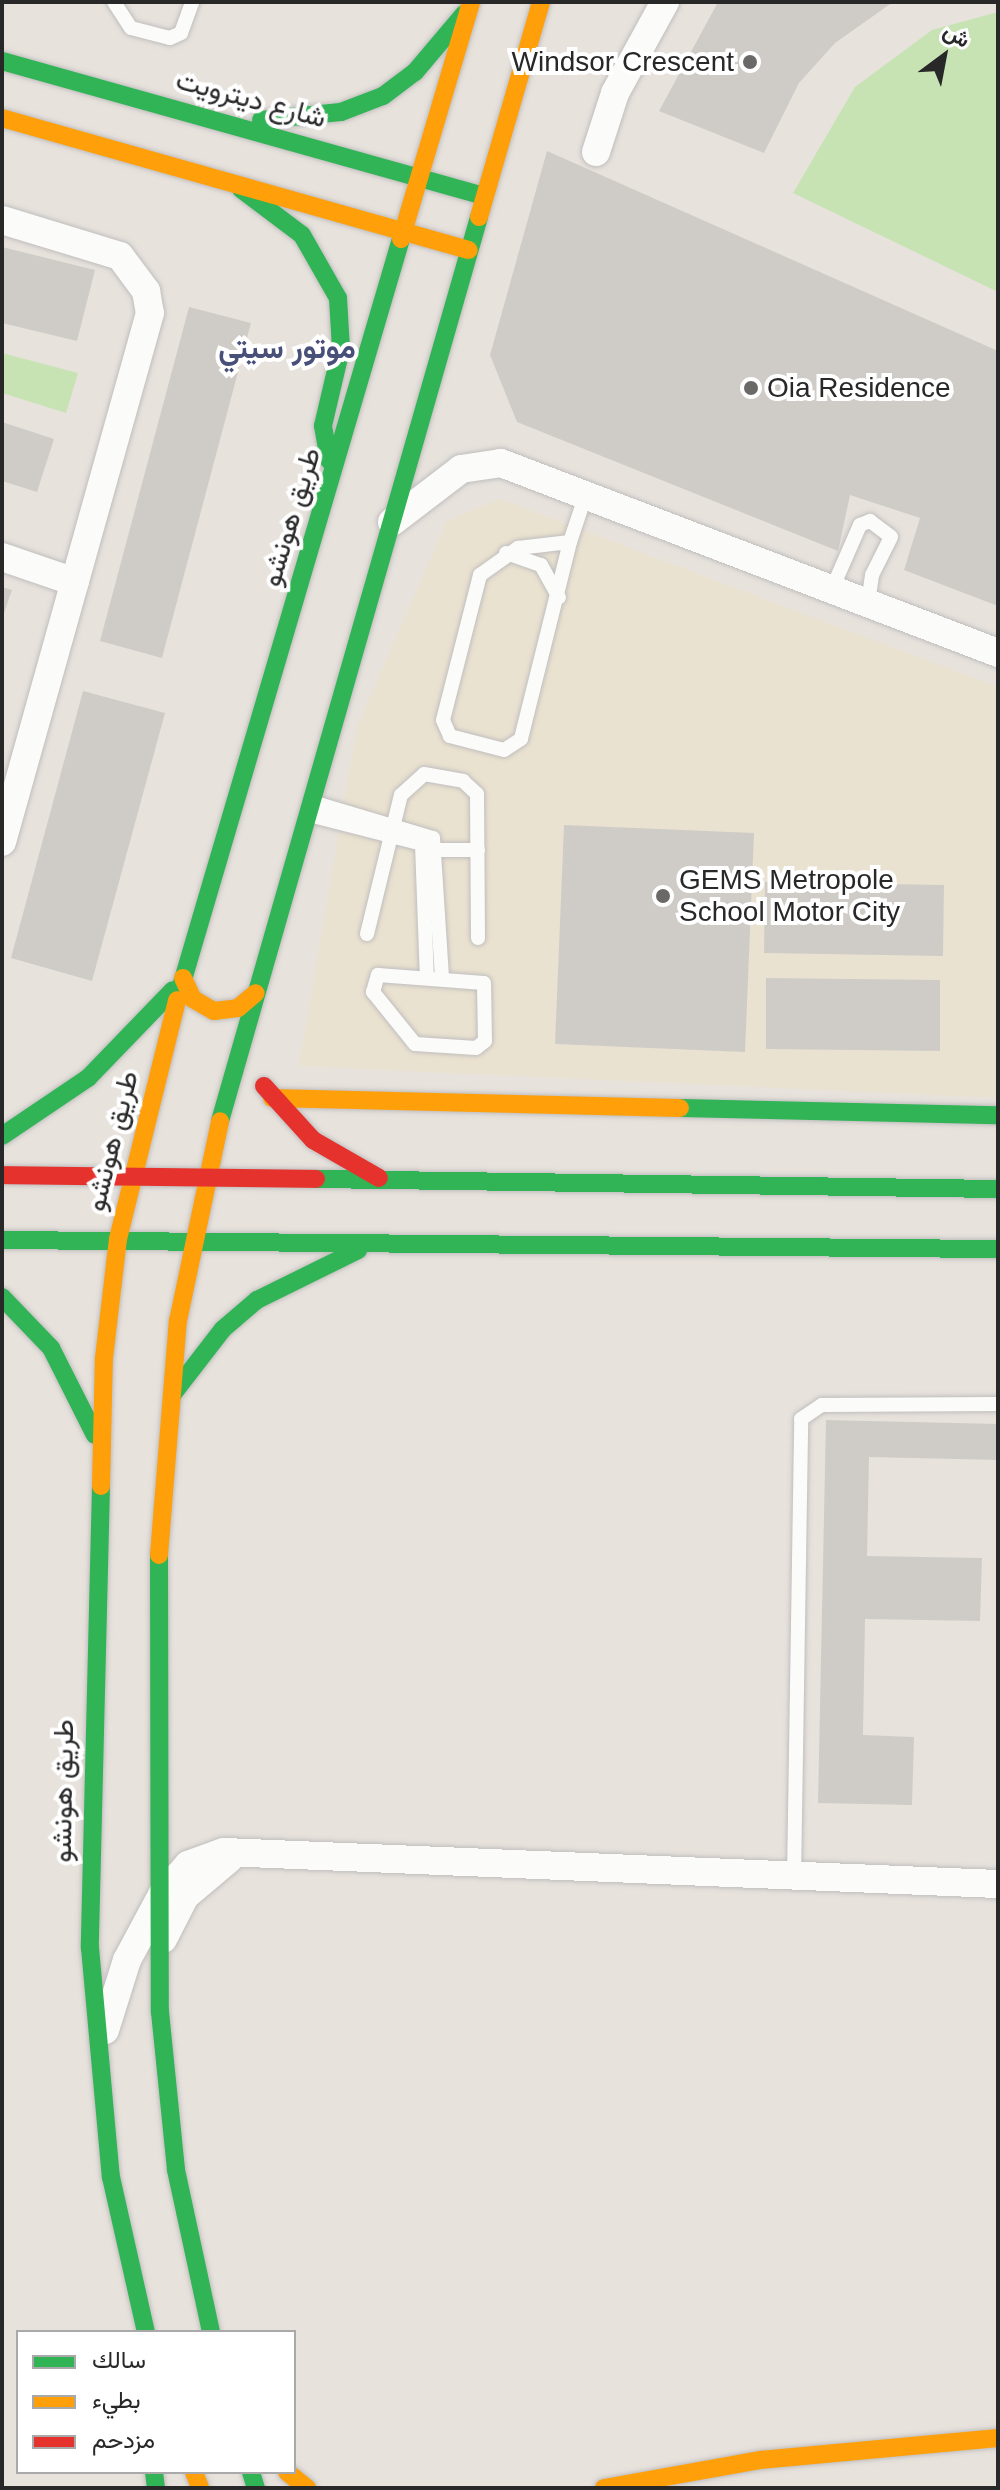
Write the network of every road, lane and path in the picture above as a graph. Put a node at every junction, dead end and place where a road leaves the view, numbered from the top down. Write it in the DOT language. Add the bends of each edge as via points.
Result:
graph roads {
  1 [pos="115,2"];
  2 [pos="192,2"];
  3 [pos="541,2"];
  4 [pos="665,2"];
  5 [pos="470,6"];
  6 [pos="2,61"];
  7 [pos="2,118"];
  8 [pos="231,122"];
  9 [pos="596,152"];
  10 [pos="223,176"];
  11 [pos="425,177"];
  12 [pos="484,196"];
  13 [pos="2,220"];
  14 [pos="408,229"];
  15 [pos="469,250"];
  16 [pos="332,474"];
  17 [pos="586,494"];
  18 [pos="392,522"];
  19 [pos="570,542"];
  20 [pos="506,553"];
  21 [pos="2,557"];
  22 [pos="75,582"];
  23 [pos="832,589"];
  24 [pos="559,597"];
  25 [pos="868,603"];
  26 [pos="998,653"];
  27 [pos="310,808"];
  28 [pos="392,829"];
  29 [pos="2,842"];
  30 [pos="435,850"];
  31 [pos="478,850"];
  32 [pos="367,934"];
  33 [pos="478,938"];
  34 [pos="183,978"];
  35 [pos="435,978"];
  36 [pos="256,993"];
  37 [pos="239,1048"];
  38 [pos="272,1098"];
  39 [pos="998,1115"];
  40 [pos="2,1136"];
  41 [pos="2,1175"];
  42 [pos="129,1177"];
  43 [pos="203,1179"];
  44 [pos="389,1182"];
  45 [pos="998,1189"];
  46 [pos="118,1239"];
  47 [pos="2,1240"];
  48 [pos="190,1241"];
  49 [pos="379,1243"];
  50 [pos="998,1249"];
  51 [pos="2,1297"];
  52 [pos="168,1401"];
  53 [pos="998,1404"];
  54 [pos="101,1453"];
  55 [pos="243,1852"];
  56 [pos="794,1880"];
  57 [pos="998,1884"];
  58 [pos="163,1893"];
  59 [pos="163,1940"];
  60 [pos="98,2070"];
  61 [pos="146,2330"];
  62 [pos="211,2330"];
  63 [pos="998,2438"];
  64 [pos="290,2474"];
  65 [pos="307,2488"];
  66 [pos="604,2488"];
  1 -- 2 [label="lane" via="131,28 170,38 181,33"];
  3 -- 12 [label="street"];
  4 -- 9 [label="street" via="615,93"];
  5 -- 8 [label="street" via="415,72 383,96 341,112"];
  5 -- 11 [label="street, طريق هونشو"];
  6 -- 8 [label="street, شارع ديترويت"];
  7 -- 10 [label="street"];
  8 -- 11 [label="street, شارع ديترويت"];
  10 -- 14 [label="street"];
  10 -- 16 [label="street" via="302,235 333,286 341,349 323,426"];
  11 -- 12 [label="street, شارع ديترويت"];
  11 -- 14 [label="street, طريق هونشو"];
  12 -- 15 [label="street"];
  13 -- 22 [label="street" via="120,256 146,291 146,335"];
  14 -- 15 [label="street"];
  14 -- 16 [label="street, طريق هونشو"];
  15 -- 18 [label="street"];
  16 -- 34 [label="street, طريق هونشو"];
  17 -- 18 [label="street" via="521,469 481,463 461,469"];
  17 -- 19 [label="lane"];
  17 -- 23 [label="street"];
  18 -- 27 [label="street"];
  19 -- 20 [label="lane"];
  19 -- 24 [label="lane"];
  20 -- 24 [label="lane" via="541,565"];
  20 -- 24 [label="lane" via="476,584 443,720 450,736 504,750 521,739"];
  21 -- 22 [label="street"];
  22 -- 29 [label="street"];
  23 -- 25 [label="street"];
  23 -- 25 [label="lane" via="860,525 870,521 891,537 872,575"];
  25 -- 26 [label="street"];
  27 -- 28 [label="lane"];
  27 -- 36 [label="street"];
  28 -- 30 [label="lane" via="427,833"];
  28 -- 31 [label="lane" via="404,787 415,776 463,781 480,804"];
  28 -- 32 [label="lane"];
  28 -- 35 [label="lane" via="423,848"];
  30 -- 31 [label="lane"];
  30 -- 35 [label="lane"];
  31 -- 33 [label="lane"];
  34 -- 36 [label="street" via="193,999 214,1011 238,1008"];
  34 -- 40 [label="street" via="97,1071"];
  34 -- 42 [label="street, طريق هونشو"];
  35 -- 35 [label="lane" via="378,975 370,987 415,1044 481,1046 488,1030 487,985"];
  36 -- 37 [label="street"];
  37 -- 38 [label="street"];
  37 -- 43 [label="street"];
  38 -- 39 [label="street"];
  38 -- 44 [label="street" via="313,1140"];
  41 -- 42 [label="street"];
  42 -- 43 [label="street"];
  42 -- 46 [label="street, طريق هونشو"];
  43 -- 44 [label="street"];
  43 -- 48 [label="street"];
  44 -- 45 [label="street"];
  46 -- 47 [label="street"];
  46 -- 48 [label="street"];
  46 -- 54 [label="street, طريق هونشو"];
  48 -- 49 [label="street"];
  48 -- 52 [label="street"];
  49 -- 50 [label="street"];
  49 -- 52 [label="street" via="336,1256 257,1300 193,1363"];
  51 -- 54 [label="street" via="72,1380"];
  52 -- 58 [label="street" via="157,1576"];
  53 -- 56 [label="lane" via="822,1405 801,1419"];
  54 -- 60 [label="street, طريق هونشو" via="89,1874"];
  55 -- 56 [label="street"];
  55 -- 58 [label="street" via="188,1865"];
  55 -- 59 [label="street" via="185,1896"];
  56 -- 57 [label="street"];
  58 -- 59 [label="street"];
  58 -- 60 [label="street" via="113,1996"];
  59 -- 62 [label="street" via="167,2103"];
  60 -- 61 [label="street, طريق هونشو" via="111,2177"];
  63 -- 66 [label="street" via="760,2460"];
  64 -- 65 [label="street"];
}
